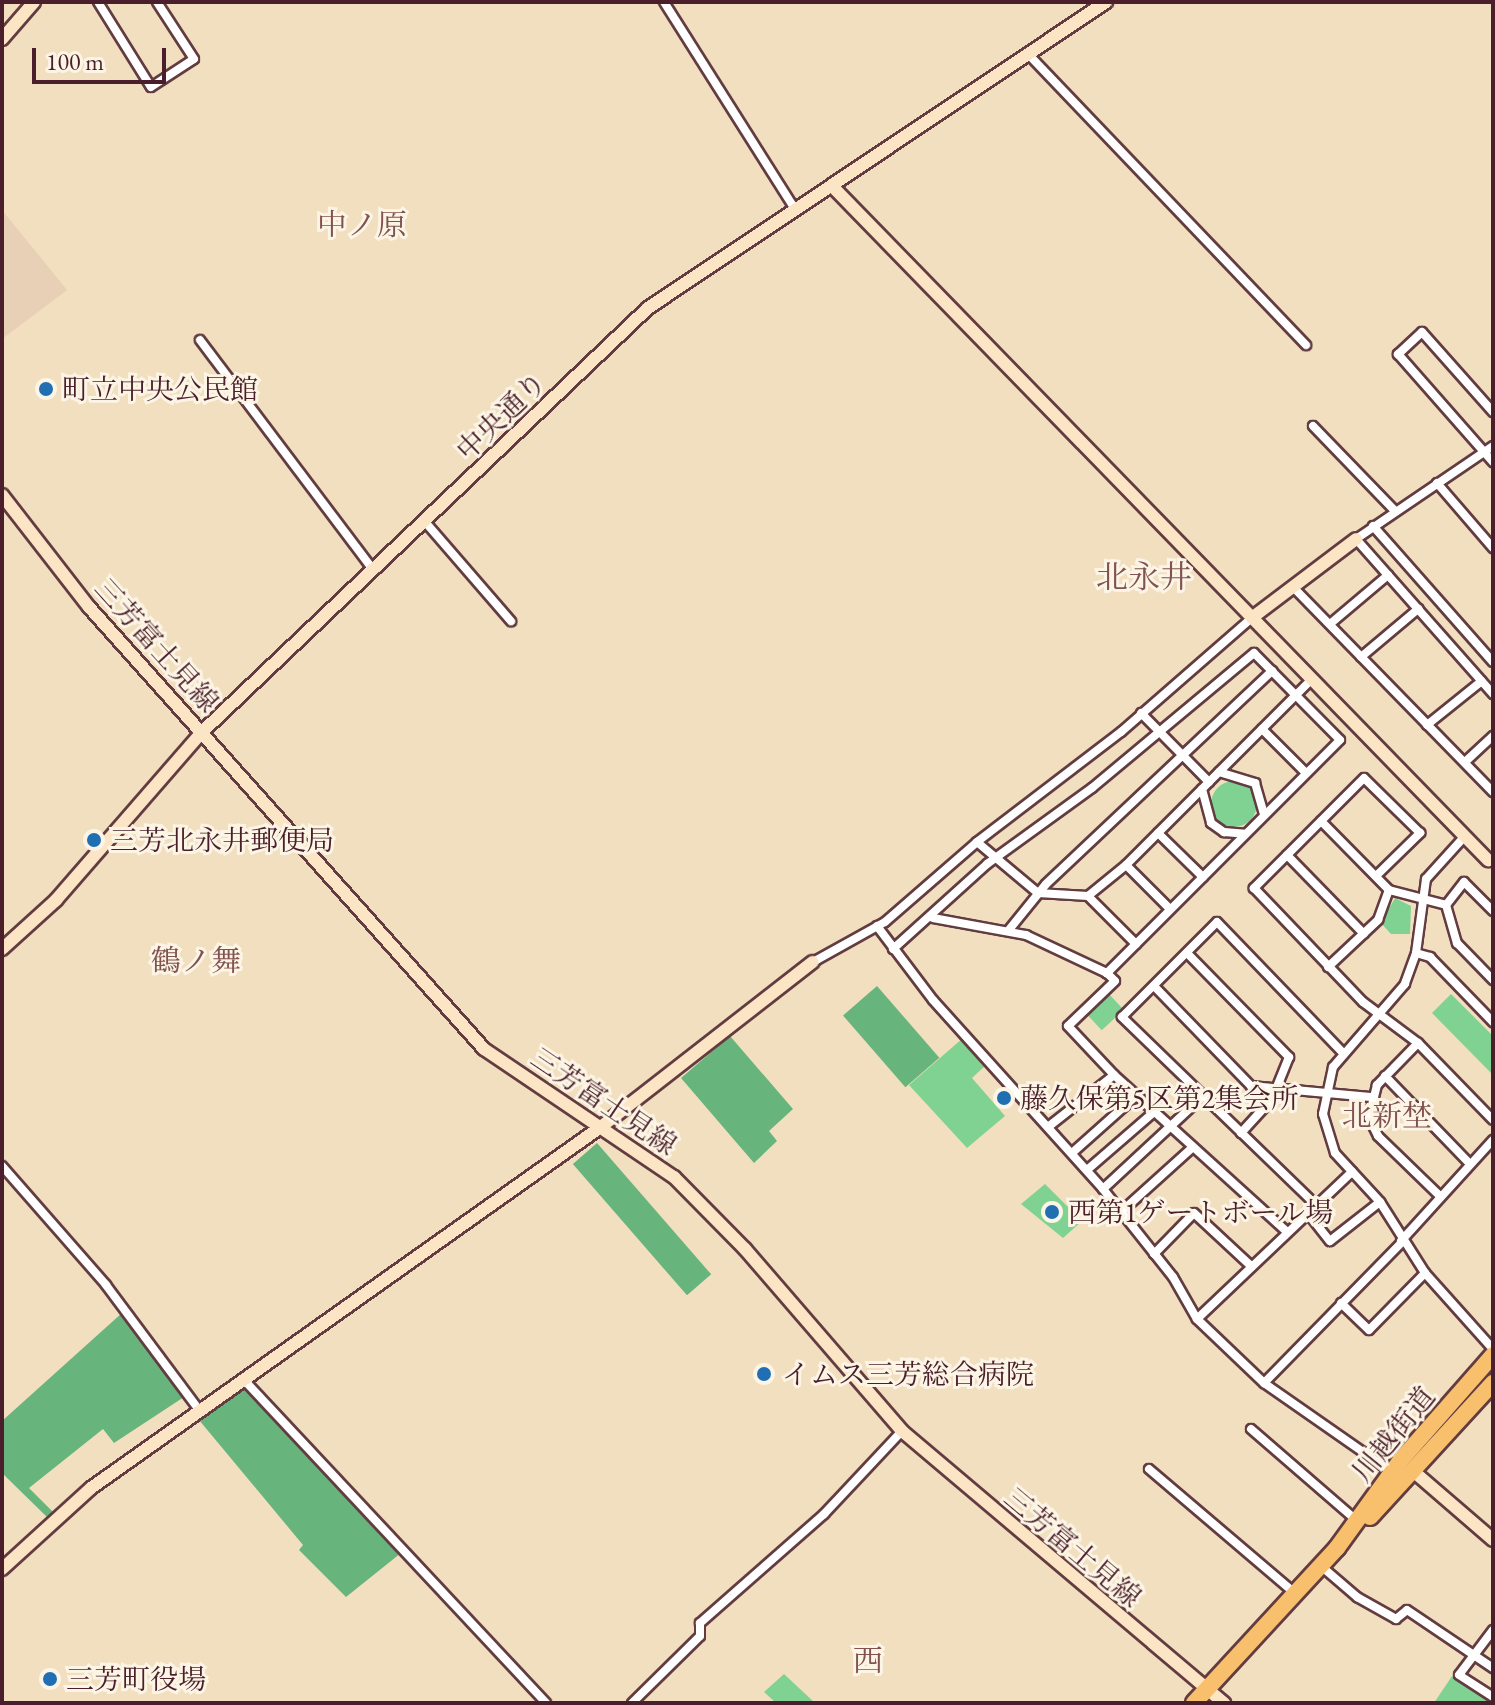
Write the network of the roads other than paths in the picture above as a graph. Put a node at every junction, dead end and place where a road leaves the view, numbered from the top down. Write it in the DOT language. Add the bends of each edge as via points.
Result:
graph roads {
  1 [pos="34,2"];
  2 [pos="98,2"];
  3 [pos="157,2"];
  4 [pos="664,2"];
  5 [pos="1106,2"];
  6 [pos="2,39"];
  7 [pos="1027,53"];
  8 [pos="832,186"];
  9 [pos="796,211"];
  10 [pos="200,340"];
  11 [pos="1306,345"];
  12 [pos="1493,412"];
  13 [pos="1313,426"];
  14 [pos="1493,446"];
  15 [pos="1484,452"];
  16 [pos="1493,462"];
  17 [pos="1437,483"];
  18 [pos="2,495"];
  19 [pos="1395,511"];
  20 [pos="426,523"];
  21 [pos="1373,526"];
  22 [pos="1356,539"];
  23 [pos="1493,548"];
  24 [pos="374,571"];
  25 [pos="1388,575"];
  26 [pos="1292,586"];
  27 [pos="1418,609"];
  28 [pos="1253,617"];
  29 [pos="511,621"];
  30 [pos="1330,624"];
  31 [pos="1361,657"];
  32 [pos="1493,662"];
  33 [pos="1272,671"];
  34 [pos="1312,679"];
  35 [pos="1482,681"];
  36 [pos="1493,694"];
  37 [pos="1295,696"];
  38 [pos="1141,713"];
  39 [pos="1427,725"];
  40 [pos="1262,729"];
  41 [pos="202,732"];
  42 [pos="1159,732"];
  43 [pos="1493,736"];
  44 [pos="1184,757"];
  45 [pos="1465,762"];
  46 [pos="1219,772"];
  47 [pos="1306,773"];
  48 [pos="1205,786"];
  49 [pos="1493,792"];
  50 [pos="1264,815"];
  51 [pos="1321,821"];
  52 [pos="1158,833"];
  53 [pos="1245,834"];
  54 [pos="1465,836"];
  55 [pos="977,842"];
  56 [pos="1287,855"];
  57 [pos="995,859"];
  58 [pos="1492,860"];
  59 [pos="1126,865"];
  60 [pos="1376,876"];
  61 [pos="1203,877"];
  62 [pos="1389,890"];
  63 [pos="1038,893"];
  64 [pos="1088,896"];
  65 [pos="1421,900"];
  66 [pos="1446,905"];
  67 [pos="1170,909"];
  68 [pos="1493,911"];
  69 [pos="933,918"];
  70 [pos="877,926"];
  71 [pos="1008,931"];
  72 [pos="1364,934"];
  73 [pos="1136,944"];
  74 [pos="3,945"];
  75 [pos="893,949"];
  76 [pos="1187,953"];
  77 [pos="1416,953"];
  78 [pos="813,962"];
  79 [pos="1328,967"];
  80 [pos="1107,973"];
  81 [pos="1493,980"];
  82 [pos="1154,986"];
  83 [pos="1383,1014"];
  84 [pos="1493,1022"];
  85 [pos="1418,1043"];
  86 [pos="1343,1053"];
  87 [pos="1114,1075"];
  88 [pos="1385,1076"];
  89 [pos="1278,1088"];
  90 [pos="1324,1094"];
  91 [pos="1136,1096"];
  92 [pos="1203,1096"];
  93 [pos="1370,1097"];
  94 [pos="1154,1112"];
  95 [pos="1493,1120"];
  96 [pos="602,1126"];
  97 [pos="1048,1127"];
  98 [pos="1172,1127"];
  99 [pos="1241,1133"];
  100 [pos="1493,1140"];
  101 [pos="1193,1147"];
  102 [pos="1072,1153"];
  103 [pos="1470,1164"];
  104 [pos="2,1166"];
  105 [pos="1087,1170"];
  106 [pos="1352,1172"];
  107 [pos="1103,1189"];
  108 [pos="1440,1196"];
  109 [pos="1380,1202"];
  110 [pos="1315,1204"];
  111 [pos="1121,1212"];
  112 [pos="1307,1212"];
  113 [pos="1286,1231"];
  114 [pos="1401,1242"];
  115 [pos="1154,1254"];
  116 [pos="1250,1265"];
  117 [pos="1425,1273"];
  118 [pos="1341,1303"];
  119 [pos="1197,1319"];
  120 [pos="1493,1352"];
  121 [pos="244,1380"];
  122 [pos="1264,1383"];
  123 [pos="1493,1383"];
  124 [pos="200,1411"];
  125 [pos="1251,1429"];
  126 [pos="902,1431"];
  127 [pos="1149,1469"];
  128 [pos="1412,1470"];
  129 [pos="1391,1473"];
  130 [pos="1356,1520"];
  131 [pos="1493,1540"];
  132 [pos="1337,1548"];
  133 [pos="1321,1566"];
  134 [pos="2,1569"];
  135 [pos="1296,1594"];
  136 [pos="1493,1630"];
  137 [pos="1473,1655"];
  138 [pos="1493,1668"];
  139 [pos="1206,1690"];
  140 [pos="1493,1697"];
  141 [pos="546,1703"];
  142 [pos="632,1703"];
  143 [pos="1194,1703"];
  144 [pos="1224,1703"];
  1 -- 6 [label="street"];
  2 -- 3 [label="street" via="151,87 194,59"];
  4 -- 9 [label="street"];
  5 -- 7 [label="street, 中央通り"];
  7 -- 8 [label="street, 中央通り"];
  7 -- 11 [label="street"];
  8 -- 9 [label="street, 中央通り"];
  8 -- 28 [label="street"];
  9 -- 20 [label="street, 中央通り" via="648,308"];
  10 -- 24 [label="street"];
  12 -- 15 [label="street" via="1422,332 1398,354"];
  13 -- 19 [label="street"];
  14 -- 15 [label="street"];
  15 -- 16 [label="street"];
  15 -- 17 [label="street"];
  17 -- 19 [label="street"];
  17 -- 23 [label="street"];
  18 -- 41 [label="street, 三芳富士見線" via="89,607"];
  19 -- 21 [label="street"];
  20 -- 24 [label="street, 中央通り"];
  20 -- 29 [label="street"];
  21 -- 22 [label="street"];
  21 -- 32 [label="street"];
  22 -- 25 [label="street"];
  22 -- 26 [label="street"];
  24 -- 41 [label="street, 中央通り"];
  25 -- 27 [label="street"];
  25 -- 30 [label="street"];
  26 -- 28 [label="street"];
  26 -- 30 [label="street"];
  27 -- 31 [label="street"];
  27 -- 35 [label="street"];
  28 -- 34 [label="street"];
  28 -- 38 [label="street"];
  30 -- 31 [label="street"];
  31 -- 39 [label="street"];
  33 -- 37 [label="street"];
  33 -- 42 [label="street" via="1254,653"];
  33 -- 44 [label="street"];
  34 -- 37 [label="street"];
  34 -- 54 [label="street"];
  35 -- 36 [label="street"];
  35 -- 39 [label="street"];
  37 -- 40 [label="street"];
  37 -- 47 [label="street" via="1340,740"];
  38 -- 42 [label="street"];
  38 -- 55 [label="street"];
  39 -- 45 [label="street"];
  40 -- 46 [label="street"];
  40 -- 47 [label="street"];
  41 -- 74 [label="street, 中央通り" via="56,900"];
  41 -- 96 [label="street, 三芳富士見線" via="484,1049"];
  42 -- 44 [label="street"];
  42 -- 57 [label="street"];
  43 -- 45 [label="street"];
  44 -- 48 [label="street"];
  44 -- 63 [label="street"];
  45 -- 49 [label="street"];
  46 -- 48 [label="street"];
  46 -- 50 [label="street" via="1255,783"];
  47 -- 50 [label="street"];
  48 -- 52 [label="street"];
  48 -- 53 [label="street" via="1211,823 1224,832"];
  50 -- 53 [label="street"];
  51 -- 56 [label="street"];
  51 -- 60 [label="street"];
  51 -- 60 [label="street" via="1364,778 1420,833"];
  52 -- 59 [label="street"];
  52 -- 61 [label="street"];
  53 -- 61 [label="street"];
  54 -- 58 [label="street"];
  54 -- 65 [label="street" via="1437,861"];
  55 -- 57 [label="street"];
  55 -- 70 [label="street"];
  56 -- 72 [label="street"];
  56 -- 79 [label="street" via="1254,888"];
  57 -- 63 [label="street"];
  57 -- 69 [label="street"];
  59 -- 64 [label="street"];
  59 -- 67 [label="street"];
  60 -- 62 [label="street"];
  61 -- 67 [label="street"];
  62 -- 65 [label="street"];
  62 -- 72 [label="street" via="1378,920"];
  63 -- 64 [label="street"];
  63 -- 71 [label="street"];
  64 -- 73 [label="street"];
  65 -- 66 [label="street"];
  65 -- 77 [label="street"];
  66 -- 68 [label="street" via="1464,882"];
  66 -- 81 [label="street" via="1457,943"];
  67 -- 73 [label="street"];
  69 -- 71 [label="street"];
  69 -- 75 [label="street"];
  70 -- 75 [label="street"];
  70 -- 78 [label="street"];
  71 -- 80 [label="street" via="1050,943"];
  72 -- 79 [label="street"];
  73 -- 80 [label="street"];
  75 -- 97 [label="street"];
  76 -- 82 [label="street"];
  76 -- 86 [label="street" via="1217,922"];
  76 -- 89 [label="street" via="1289,1057"];
  77 -- 83 [label="street" via="1405,984"];
  77 -- 84 [label="street" via="1430,957"];
  78 -- 96 [label="street"];
  79 -- 83 [label="street"];
  80 -- 87 [label="street" via="1115,981 1068,1026"];
  82 -- 89 [label="street" via="1251,1086"];
  82 -- 92 [label="street" via="1122,1017"];
  83 -- 85 [label="street"];
  83 -- 86 [label="street"];
  85 -- 88 [label="street"];
  85 -- 95 [label="street"];
  86 -- 90 [label="street"];
  87 -- 91 [label="street"];
  87 -- 97 [label="street"];
  88 -- 93 [label="street"];
  88 -- 103 [label="street"];
  89 -- 90 [label="street"];
  89 -- 99 [label="street"];
  90 -- 93 [label="street"];
  90 -- 106 [label="street" via="1327,1134"];
  91 -- 94 [label="street"];
  91 -- 102 [label="street"];
  92 -- 98 [label="street"];
  92 -- 99 [label="street"];
  93 -- 108 [label="street" via="1372,1127"];
  94 -- 98 [label="street"];
  94 -- 105 [label="street"];
  96 -- 121 [label="street"];
  96 -- 126 [label="street, 三芳富士見線" via="703,1204"];
  97 -- 102 [label="street"];
  98 -- 101 [label="street"];
  98 -- 107 [label="street"];
  99 -- 110 [label="street"];
  100 -- 103 [label="street"];
  101 -- 111 [label="street"];
  101 -- 113 [label="street"];
  102 -- 105 [label="street"];
  103 -- 108 [label="street"];
  104 -- 124 [label="street" via="106,1285"];
  105 -- 107 [label="street"];
  106 -- 109 [label="street"];
  106 -- 110 [label="street"];
  107 -- 111 [label="street"];
  108 -- 114 [label="street"];
  109 -- 112 [label="street" via="1330,1241"];
  109 -- 114 [label="street"];
  110 -- 112 [label="street"];
  111 -- 115 [label="street"];
  112 -- 113 [label="street"];
  113 -- 116 [label="street"];
  114 -- 117 [label="street"];
  114 -- 118 [label="street"];
  115 -- 116 [label="street" via="1194,1213"];
  115 -- 119 [label="street"];
  116 -- 119 [label="street"];
  117 -- 118 [label="street" via="1369,1330"];
  117 -- 120 [label="street"];
  118 -- 122 [label="street"];
  119 -- 122 [label="street"];
  120 -- 129 [label="highway, 川越街道"];
  121 -- 124 [label="street"];
  121 -- 141 [label="street"];
  122 -- 129 [label="street"];
  123 -- 128 [label="highway, 川越街道"];
  124 -- 134 [label="street" via="91,1488"];
  125 -- 130 [label="street"];
  126 -- 139 [label="street, 三芳富士見線"];
  126 -- 142 [label="street" via="824,1514 700,1623 700,1636"];
  127 -- 135 [label="street"];
  128 -- 129 [label="street"];
  128 -- 131 [label="street"];
  128 -- 132 [label="highway, 川越街道"];
  129 -- 130 [label="highway, 川越街道"];
  130 -- 132 [label="highway, 川越街道"];
  132 -- 133 [label="highway, 川越街道"];
  133 -- 135 [label="highway, 川越街道"];
  133 -- 137 [label="street" via="1357,1597 1396,1619 1407,1610"];
  135 -- 139 [label="highway, 川越街道"];
  136 -- 137 [label="street"];
  137 -- 138 [label="street"];
  137 -- 140 [label="street" via="1459,1675"];
  139 -- 143 [label="highway, 川越街道"];
  139 -- 144 [label="street, 三芳富士見線"];
}
